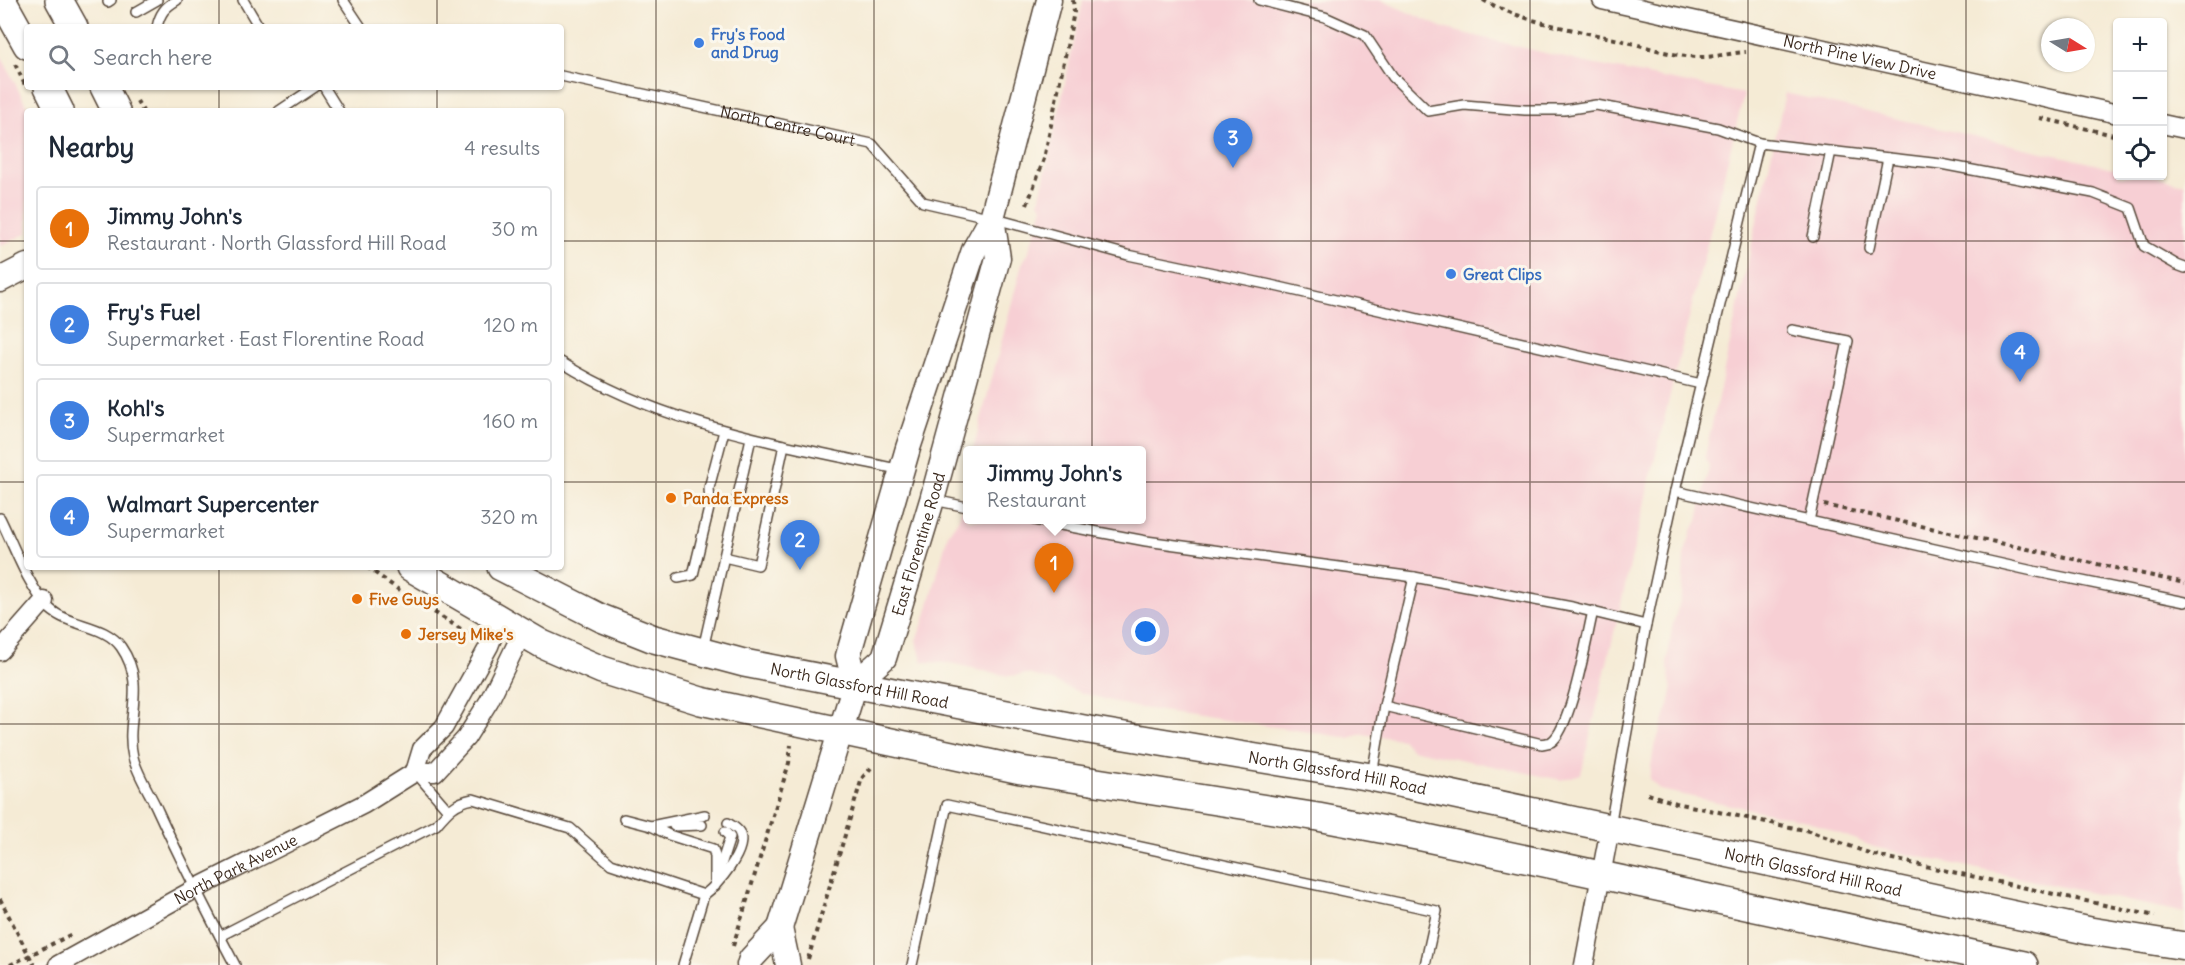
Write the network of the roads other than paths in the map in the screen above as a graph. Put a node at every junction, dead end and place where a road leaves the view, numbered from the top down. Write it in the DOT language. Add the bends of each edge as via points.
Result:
graph roads {
  1 [pos="2,0"];
  2 [pos="59,0"];
  3 [pos="157,0"];
  4 [pos="177,0"];
  5 [pos="243,0"];
  6 [pos="344,0"];
  7 [pos="1048,0"];
  8 [pos="1259,0"];
  9 [pos="1602,0"];
  10 [pos="136,12"];
  11 [pos="72,24"];
  12 [pos="157,24"];
  13 [pos="257,24"];
  14 [pos="359,24"];
  15 [pos="20,53"];
  16 [pos="564,77"];
  17 [pos="39,90"];
  18 [pos="106,90"];
  19 [pos="297,90"];
  20 [pos="311,90"];
  21 [pos="326,90"];
  22 [pos="301,97"];
  23 [pos="57,108"];
  24 [pos="114,108"];
  25 [pos="284,108"];
  26 [pos="337,108"];
  27 [pos="2113,113"];
  28 [pos="2167,125"];
  29 [pos="2185,129"];
  30 [pos="1759,143"];
  31 [pos="1831,151"];
  32 [pos="1888,158"];
  33 [pos="992,218"];
  34 [pos="1812,237"];
  35 [pos="1869,248"];
  36 [pos="24,268"];
  37 [pos="2185,268"];
  38 [pos="0,280"];
  39 [pos="1792,330"];
  40 [pos="564,364"];
  41 [pos="1701,384"];
  42 [pos="724,431"];
  43 [pos="751,438"];
  44 [pos="784,445"];
  45 [pos="901,470"];
  46 [pos="1675,491"];
  47 [pos="932,500"];
  48 [pos="963,506"];
  49 [pos="0,518"];
  50 [pos="1809,521"];
  51 [pos="1058,524"];
  52 [pos="724,557"];
  53 [pos="24,567"];
  54 [pos="25,570"];
  55 [pos="415,570"];
  56 [pos="507,570"];
  57 [pos="678,578"];
  58 [pos="1414,578"];
  59 [pos="44,601"];
  60 [pos="2185,602"];
  61 [pos="1593,611"];
  62 [pos="1646,624"];
  63 [pos="510,627"];
  64 [pos="0,651"];
  65 [pos="702,653"];
  66 [pos="855,684"];
  67 [pos="1384,706"];
  68 [pos="841,731"];
  69 [pos="415,772"];
  70 [pos="1371,777"];
  71 [pos="448,810"];
  72 [pos="624,819"];
  73 [pos="704,820"];
  74 [pos="651,826"];
  75 [pos="726,827"];
  76 [pos="1610,828"];
  77 [pos="1601,875"];
  78 [pos="715,886"];
  79 [pos="195,889"];
  80 [pos="704,895"];
  81 [pos="780,928"];
  82 [pos="220,936"];
  83 [pos="2185,946"];
  84 [pos="85,959"];
  85 [pos="740,959"];
  86 [pos="58,965"];
  87 [pos="235,965"];
  88 [pos="683,965"];
  89 [pos="788,965"];
  90 [pos="912,965"];
  91 [pos="1425,965"];
  92 [pos="1584,965"];
  93 [pos="2024,965"];
  1 -- 15 [label="main road"];
  2 -- 11 [label="main road"];
  3 -- 10 [label="lane"];
  4 -- 12 [label="lane" via="159,15"];
  5 -- 13 [label="lane"];
  6 -- 14 [label="lane"];
  7 -- 33 [label="street, East Florentine Road"];
  8 -- 30 [label="lane" via="1325,17 1365,35 1393,76 1428,111 1464,105 1535,110 1596,105 1718,128"];
  9 -- 27 [label="street, North Pine View Drive"];
  16 -- 33 [label="lane, North Centre Court" via="872,144 923,202"];
  17 -- 23 [label="main road"];
  18 -- 24 [label="main road"];
  19 -- 22 [label="lane"];
  20 -- 22 [label="lane"];
  21 -- 26 [label="lane"];
  22 -- 25 [label="lane"];
  28 -- 29 [label="street"];
  30 -- 31 [label="lane"];
  30 -- 41 [label="lane"];
  31 -- 32 [label="lane"];
  31 -- 34 [label="lane"];
  32 -- 35 [label="lane"];
  32 -- 37 [label="lane" via="1941,164 2093,193 2131,208 2144,246"];
  33 -- 41 [label="lane, North Centre Court" via="1128,255"];
  33 -- 45 [label="street, East Florentine Road" via="974,250"];
  33 -- 47 [label="street, East Florentine Road" via="998,258"];
  36 -- 38 [label="street"];
  39 -- 50 [label="lane" via="1848,341"];
  40 -- 42 [label="lane" via="631,400"];
  41 -- 46 [label="lane"];
  42 -- 43 [label="lane"];
  42 -- 57 [label="lane" via="693,575"];
  43 -- 44 [label="lane"];
  43 -- 52 [label="lane"];
  44 -- 45 [label="lane"];
  44 -- 52 [label="lane" via="758,565"];
  45 -- 66 [label="street, East Florentine Road" via="848,656"];
  46 -- 50 [label="lane"];
  46 -- 62 [label="lane"];
  47 -- 48 [label="lane"];
  47 -- 66 [label="street, East Florentine Road" via="884,658"];
  49 -- 53 [label="lane"];
  50 -- 60 [label="lane"];
  51 -- 58 [label="lane" via="1146,542"];
  52 -- 65 [label="lane"];
  54 -- 59 [label="lane"];
  55 -- 63 [label="main road"];
  56 -- 65 [label="main road, North Glassford Hill Road" via="601,618"];
  58 -- 61 [label="lane"];
  58 -- 67 [label="lane"];
  59 -- 64 [label="street"];
  59 -- 79 [label="lane" via="51,610 103,631 120,645 131,667 135,690 133,758"];
  61 -- 62 [label="lane"];
  61 -- 67 [label="lane" via="1569,710 1560,733 1551,742 1542,744"];
  62 -- 76 [label="lane"];
  63 -- 68 [label="main road" via="602,670 644,684 701,701"];
  63 -- 69 [label="street" via="489,646 444,727 422,749"];
  63 -- 69 [label="street, North Park Avenue" via="489,700 466,738 435,772"];
  65 -- 66 [label="main road, North Glassford Hill Road"];
  66 -- 68 [label="street, East Florentine Road"];
  66 -- 70 [label="main road, North Glassford Hill Road" via="1089,730"];
  67 -- 70 [label="lane"];
  68 -- 77 [label="main road" via="1021,770 1318,817"];
  68 -- 81 [label="street, East Florentine Road"];
  69 -- 71 [label="lane"];
  69 -- 79 [label="street, North Park Avenue" via="364,804"];
  70 -- 76 [label="main road, North Glassford Hill Road"];
  71 -- 80 [label="lane" via="460,801 473,799 570,828 611,864"];
  71 -- 82 [label="lane" via="435,825"];
  72 -- 74 [label="lane"];
  73 -- 74 [label="lane"];
  74 -- 78 [label="lane" via="713,849"];
  75 -- 78 [label="lane" via="729,837"];
  76 -- 77 [label="street"];
  76 -- 83 [label="main road, North Glassford Hill Road" via="2090,931"];
  77 -- 92 [label="street"];
  77 -- 93 [label="main road"];
  78 -- 80 [label="lane"];
  79 -- 82 [label="lane"];
  79 -- 84 [label="street, North Park Avenue"];
  80 -- 88 [label="lane"];
  81 -- 85 [label="street, East Florentine Road" via="751,958"];
  81 -- 89 [label="street, East Florentine Road"];
  82 -- 87 [label="lane"];
  84 -- 86 [label="street, North Park Avenue"];
  90 -- 91 [label="lane" via="947,805 1437,911"];
}
